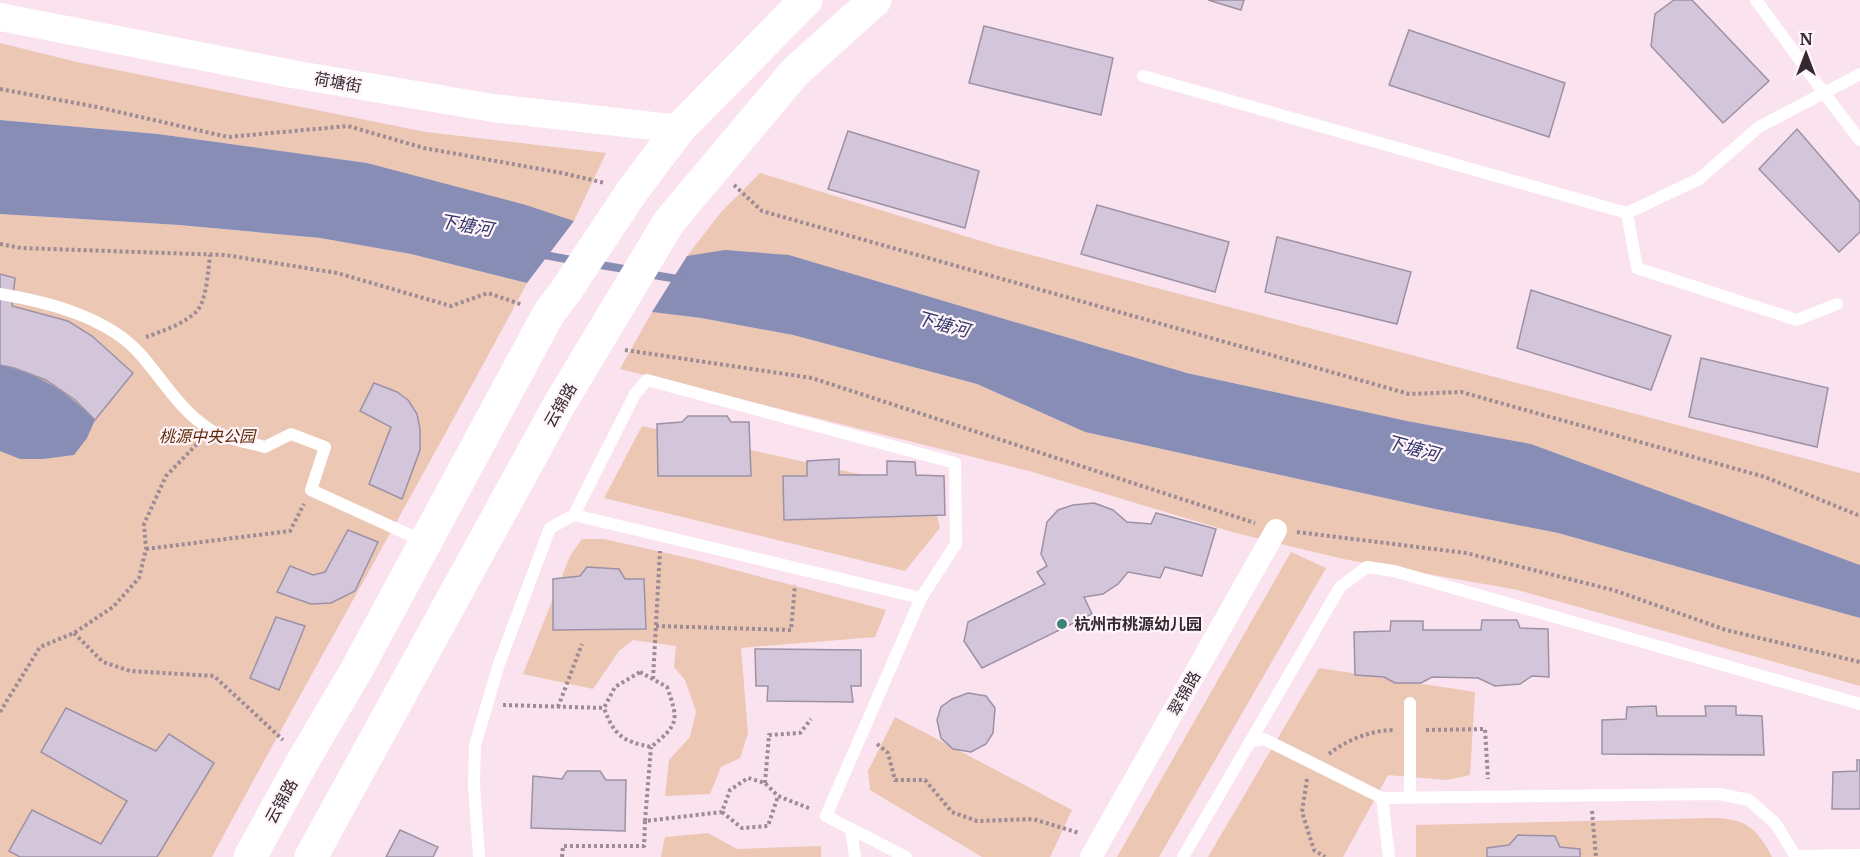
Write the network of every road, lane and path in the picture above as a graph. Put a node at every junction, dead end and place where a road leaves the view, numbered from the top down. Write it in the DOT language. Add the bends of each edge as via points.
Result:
graph roads {
  1 [pos="806,0"];
  2 [pos="875,0"];
  3 [pos="1756,0"];
  4 [pos="0,17"];
  5 [pos="1860,74"];
  6 [pos="1143,75"];
  7 [pos="0,89"];
  8 [pos="1824,93"];
  9 [pos="679,129"];
  10 [pos="1860,140"];
  11 [pos="716,168"];
  12 [pos="633,190"];
  13 [pos="1627,213"];
  14 [pos="0,244"];
  15 [pos="210,255"];
  16 [pos="0,294"];
  17 [pos="557,303"];
  18 [pos="1837,304"];
  19 [pos="128,344"];
  20 [pos="594,346"];
  21 [pos="210,430"];
  22 [pos="311,490"];
  23 [pos="574,515"];
  24 [pos="1860,516"];
  25 [pos="1276,530"];
  26 [pos="661,536"];
  27 [pos="426,542"];
  28 [pos="146,549"];
  29 [pos="797,568"];
  30 [pos="921,598"];
  31 [pos="656,626"];
  32 [pos="74,633"];
  33 [pos="582,644"];
  34 [pos="1860,662"];
  35 [pos="653,679"];
  36 [pos="1410,703"];
  37 [pos="1860,704"];
  38 [pos="487,705"];
  39 [pos="558,707"];
  40 [pos="604,708"];
  41 [pos="0,712"];
  42 [pos="811,719"];
  43 [pos="1410,730"];
  44 [pos="862,732"];
  45 [pos="1250,742"];
  46 [pos="651,747"];
  47 [pos="304,759"];
  48 [pos="1316,764"];
  49 [pos="765,783"];
  50 [pos="1590,795"];
  51 [pos="778,796"];
  52 [pos="1410,797"];
  53 [pos="1489,797"];
  54 [pos="1382,798"];
  55 [pos="723,812"];
  56 [pos="826,816"];
  57 [pos="645,821"];
  58 [pos="852,829"];
  59 [pos="1095,850"];
  60 [pos="1860,855"];
  61 [pos="250,857"];
  62 [pos="311,857"];
  63 [pos="479,857"];
  64 [pos="562,857"];
  65 [pos="855,857"];
  66 [pos="906,857"];
  67 [pos="1183,857"];
  68 [pos="1325,857"];
  69 [pos="1389,857"];
  70 [pos="1596,857"];
  71 [pos="1796,857"];
  1 -- 9 [label="main road, 云锦路"];
  2 -- 11 [label="main road, 云锦路" via="795,72"];
  3 -- 8 [label="lane"];
  4 -- 9 [label="street, 荷塘街" via="481,106"];
  5 -- 8 [label="lane"];
  6 -- 13 [label="lane"];
  7 -- 12 [label="path" via="228,137 348,126 424,148"];
  8 -- 10 [label="lane"];
  8 -- 13 [label="lane" via="1759,127 1699,179"];
  9 -- 12 [label="main road, 云锦路"];
  11 -- 20 [label="main road, 云锦路" via="669,222"];
  11 -- 24 [label="path" via="762,211 1409,394 1461,392 1765,477"];
  12 -- 17 [label="main road, 云锦路"];
  13 -- 18 [label="lane" via="1637,268 1797,320"];
  14 -- 15 [label="path"];
  15 -- 17 [label="path" via="337,273 451,306 488,293"];
  15 -- 19 [label="path" via="206,290 198,310 173,327"];
  16 -- 19 [label="lane" via="32,299 99,322"];
  17 -- 27 [label="main road, 云锦路"];
  19 -- 21 [label="lane" via="140,353 179,403"];
  20 -- 25 [label="path" via="812,378"];
  20 -- 62 [label="main road, 云锦路"];
  21 -- 22 [label="lane" via="265,447 291,434 325,447"];
  21 -- 28 [label="path" via="166,476 144,524"];
  22 -- 27 [label="lane"];
  22 -- 28 [label="path" via="290,531"];
  23 -- 26 [label="lane"];
  23 -- 30 [label="lane" via="635,394 647,380 955,463 956,544"];
  23 -- 38 [label="lane" via="550,528"];
  25 -- 34 [label="path" via="1466,553 1613,590 1726,630"];
  25 -- 59 [label="street, 翠锦路"];
  26 -- 29 [label="lane"];
  26 -- 31 [label="path"];
  27 -- 47 [label="main road, 云锦路"];
  28 -- 32 [label="path" via="140,578 113,607"];
  29 -- 30 [label="lane"];
  29 -- 31 [label="path" via="791,630"];
  30 -- 44 [label="lane"];
  31 -- 35 [label="path"];
  32 -- 41 [label="path" via="40,647"];
  32 -- 47 [label="path" via="103,662 130,671 214,676"];
  33 -- 39 [label="path"];
  35 -- 40 [label="path" via="640,672 615,687"];
  35 -- 46 [label="path" via="667,687 676,712 670,732"];
  36 -- 43 [label="lane"];
  37 -- 45 [label="lane" via="1394,570 1367,567 1340,587"];
  38 -- 39 [label="path"];
  38 -- 63 [label="lane" via="475,745"];
  39 -- 40 [label="path"];
  40 -- 46 [label="path" via="610,724 628,742"];
  42 -- 49 [label="path" via="800,733 769,735"];
  43 -- 48 [label="path" via="1382,730 1350,741"];
  43 -- 52 [label="lane"];
  43 -- 53 [label="path" via="1485,729"];
  44 -- 56 [label="lane"];
  44 -- 59 [label="path" via="888,753 895,780 926,780 952,812 977,821 1033,819 1071,830"];
  45 -- 48 [label="lane" via="1264,739"];
  45 -- 67 [label="lane"];
  46 -- 57 [label="path"];
  47 -- 61 [label="main road, 云锦路"];
  48 -- 54 [label="lane"];
  48 -- 68 [label="path" via="1306,781 1302,812 1314,850"];
  49 -- 51 [label="path"];
  49 -- 55 [label="path" via="748,778 730,790"];
  50 -- 53 [label="lane"];
  50 -- 70 [label="path"];
  50 -- 71 [label="lane" via="1719,794 1749,800 1776,824"];
  51 -- 55 [label="path" via="768,826 742,828"];
  51 -- 56 [label="path"];
  52 -- 53 [label="lane"];
  52 -- 54 [label="lane"];
  54 -- 69 [label="lane"];
  55 -- 57 [label="path"];
  56 -- 58 [label="lane"];
  57 -- 64 [label="path" via="644,846 563,846"];
  58 -- 65 [label="lane"];
  58 -- 66 [label="lane"];
  60 -- 71 [label="lane"];
}
